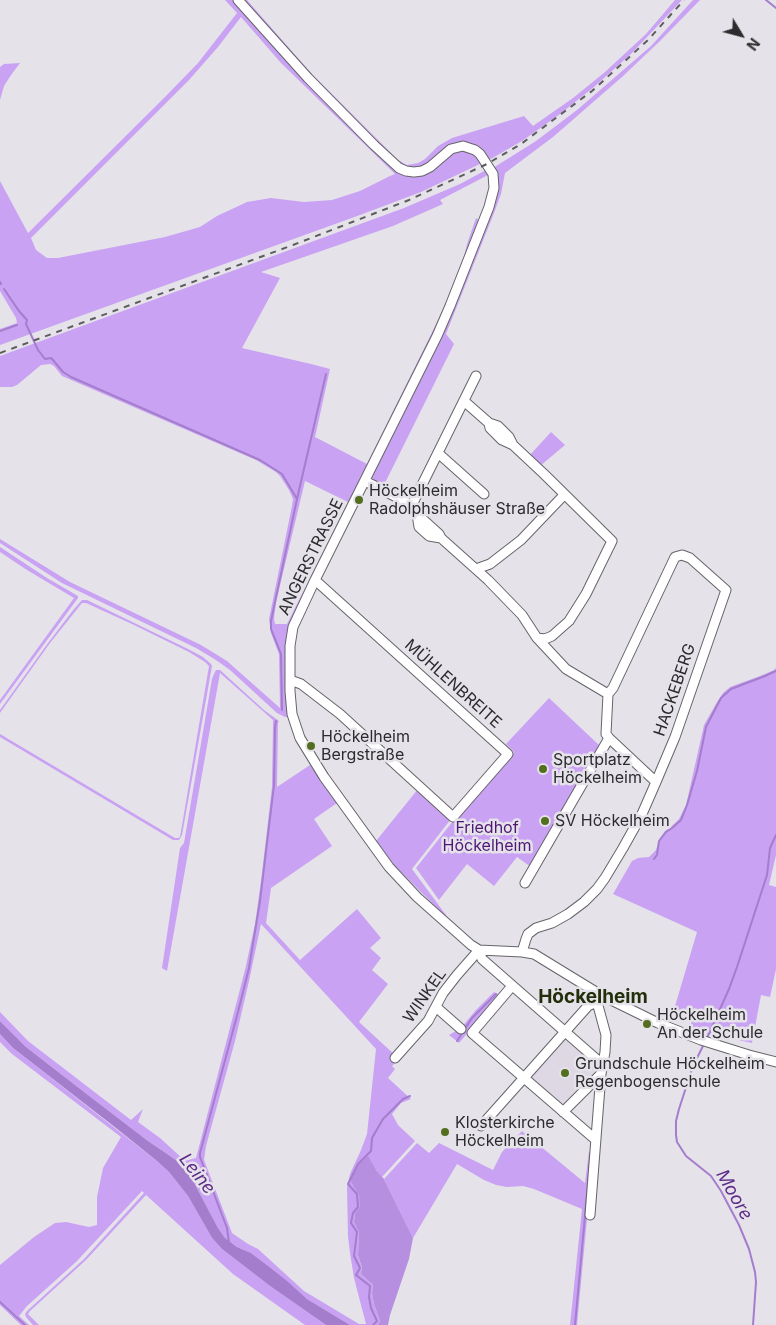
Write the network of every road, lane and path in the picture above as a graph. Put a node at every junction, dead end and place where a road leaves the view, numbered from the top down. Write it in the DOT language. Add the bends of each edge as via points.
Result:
graph roads {
  1 [pos="238,0"];
  2 [pos="476,376"];
  3 [pos="464,401"];
  4 [pos="438,453"];
  5 [pos="365,481"];
  6 [pos="484,494"];
  7 [pos="564,495"];
  8 [pos="412,505"];
  9 [pos="490,564"];
  10 [pos="476,569"];
  11 [pos="315,580"];
  12 [pos="488,580"];
  13 [pos="552,636"];
  14 [pos="536,638"];
  15 [pos="549,652"];
  16 [pos="290,680"];
  17 [pos="608,694"];
  18 [pos="609,738"];
  19 [pos="656,782"];
  20 [pos="525,883"];
  21 [pos="479,950"];
  22 [pos="522,952"];
  23 [pos="512,986"];
  24 [pos="599,999"];
  25 [pos="436,1006"];
  26 [pos="461,1029"];
  27 [pos="565,1032"];
  28 [pos="395,1058"];
  29 [pos="776,1062"];
  30 [pos="603,1065"];
  31 [pos="600,1074"];
  32 [pos="524,1078"];
  33 [pos="563,1112"];
  34 [pos="481,1126"];
  35 [pos="596,1140"];
  36 [pos="590,1215"];
  1 -- 5 [label="street, ANGERSTRASSE" via="308,78 399,168 422,171 451,149 463,146 480,154 492,174 494,188 489,208 450,306"];
  2 -- 3 [label="street"];
  3 -- 4 [label="street"];
  3 -- 7 [label="street" via="488,423 498,426 510,437 513,445"];
  4 -- 6 [label="street"];
  4 -- 8 [label="street"];
  5 -- 8 [label="street"];
  5 -- 11 [label="street, ANGERSTRASSE"];
  7 -- 9 [label="street" via="521,540"];
  7 -- 13 [label="street" via="612,541 586,594 568,621"];
  8 -- 10 [label="street" via="419,527 429,536 442,538"];
  9 -- 10 [label="street"];
  9 -- 12 [label="street"];
  10 -- 12 [label="street"];
  11 -- 16 [label="street, ANGERSTRASSE" via="293,627"];
  11 -- 16 [label="street, MÜHLENBREITE" via="508,754 453,817 340,714 301,684"];
  12 -- 14 [label="street" via="522,615"];
  13 -- 14 [label="street"];
  13 -- 15 [label="street"];
  14 -- 15 [label="street"];
  15 -- 17 [label="street" via="566,669"];
  16 -- 21 [label="street, ANGERSTRASSE" via="292,714 300,738 324,777 390,867 417,897"];
  17 -- 18 [label="street" via="606,734"];
  17 -- 19 [label="street, HACKEBERG" via="676,557 690,558 726,590"];
  18 -- 19 [label="street"];
  18 -- 20 [label="street"];
  19 -- 22 [label="street, HACKEBERG" via="624,848 597,889 568,914 532,931"];
  21 -- 22 [label="street"];
  21 -- 23 [label="street, ANGERSTRASSE" via="482,959"];
  21 -- 25 [label="street, WINKEL" via="452,981"];
  22 -- 24 [label="street" via="544,960"];
  23 -- 27 [label="street, ANGERSTRASSE"];
  23 -- 32 [label="street" via="472,1033"];
  24 -- 27 [label="street" via="588,1006"];
  24 -- 29 [label="street" via="701,1040"];
  24 -- 30 [label="street" via="606,1035"];
  25 -- 26 [label="street"];
  25 -- 28 [label="street, WINKEL" via="428,1021"];
  27 -- 30 [label="street, ANGERSTRASSE"];
  27 -- 32 [label="street"];
  30 -- 31 [label="street"];
  31 -- 33 [label="street"];
  31 -- 35 [label="street"];
  32 -- 33 [label="street"];
  32 -- 34 [label="street"];
  33 -- 35 [label="street"];
  35 -- 36 [label="street"];
}
